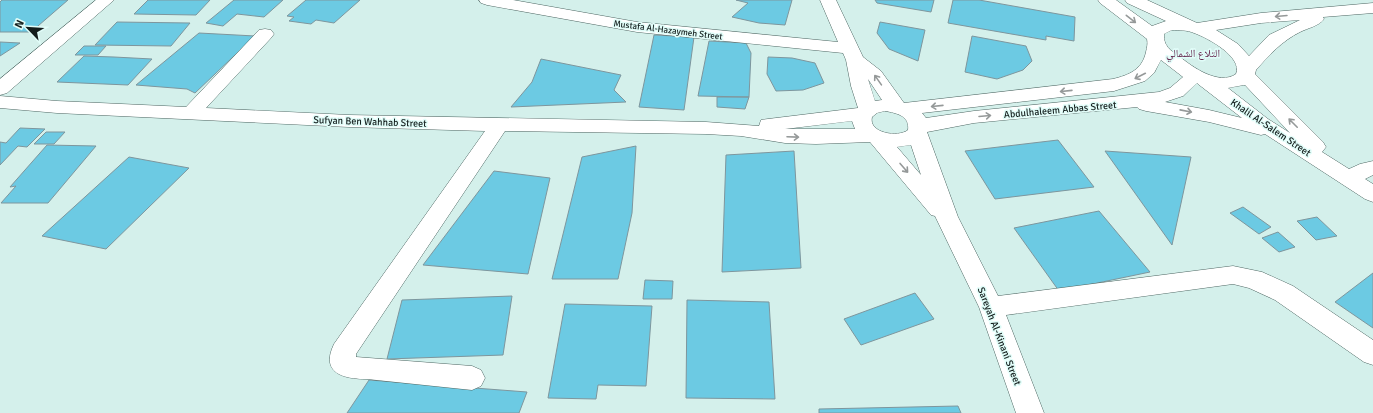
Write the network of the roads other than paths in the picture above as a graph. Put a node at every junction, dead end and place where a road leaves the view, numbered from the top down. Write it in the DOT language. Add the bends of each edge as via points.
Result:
graph roads {
  1 [pos="106,0"];
  2 [pos="487,0"];
  3 [pos="828,0"];
  4 [pos="1106,0"];
  5 [pos="1133,0"];
  6 [pos="1373,8"];
  7 [pos="1334,12"];
  8 [pos="1193,27"];
  9 [pos="264,34"];
  10 [pos="1155,41"];
  11 [pos="853,55"];
  12 [pos="1246,71"];
  13 [pos="1199,78"];
  14 [pos="0,89"];
  15 [pos="0,102"];
  16 [pos="1133,102"];
  17 [pos="900,108"];
  18 [pos="865,111"];
  19 [pos="191,113"];
  20 [pos="499,125"];
  21 [pos="918,129"];
  22 [pos="741,130"];
  23 [pos="1279,134"];
  24 [pos="874,137"];
  25 [pos="1373,168"];
  26 [pos="1344,175"];
  27 [pos="1373,194"];
  28 [pos="947,217"];
  29 [pos="991,307"];
  30 [pos="1373,354"];
  31 [pos="472,378"];
  32 [pos="1030,413"];
  1 -- 14 [label="street"];
  2 -- 11 [label="street, Mustafa Al-Hazaymeh Street" via="589,20"];
  3 -- 11 [label="street"];
  4 -- 10 [label="street, one-way"];
  5 -- 8 [label="street"];
  6 -- 7 [label="street"];
  7 -- 8 [label="street, one-way"];
  7 -- 12 [label="street" via="1294,28 1275,39"];
  8 -- 10 [label="street" via="1169,25 1156,31"];
  8 -- 12 [label="street, Khalil Al-Salem Street" via="1229,46 1242,58"];
  9 -- 19 [label="street"];
  10 -- 13 [label="street, Khalil Al-Salem Street" via="1165,55"];
  10 -- 17 [label="street, Abdulhaleem Abbas Street, one-way" via="1153,61 1147,72 1127,82"];
  17 -- 11 [label="street, one-way" via="870,69"];
  11 -- 18 [label="street"];
  12 -- 13 [label="street" via="1241,79 1234,82"];
  26 -- 12 [label="street, Khalil Al-Salem Street, one-way"];
  13 -- 16 [label="street, Abdulhaleem Abbas Street" via="1168,97"];
  13 -- 23 [label="street, Khalil Al-Salem Street"];
  15 -- 19 [label="street, Sufyan Ben Wahhab Street"];
  21 -- 16 [label="street, Abdulhaleem Abbas Street, one-way" via="974,117"];
  16 -- 23 [label="street, one-way" via="1209,116"];
  17 -- 18 [label="street" via="885,105"];
  17 -- 21 [label="street" via="912,114 917,120"];
  18 -- 22 [label="street, Sufyan Ben Wahhab Street"];
  18 -- 24 [label="street" via="861,121 864,128"];
  19 -- 20 [label="street, Sufyan Ben Wahhab Street"];
  20 -- 22 [label="street, Sufyan Ben Wahhab Street"];
  20 -- 31 [label="street" via="342,357 342,362 351,368"];
  21 -- 24 [label="street" via="911,138 901,141"];
  21 -- 28 [label="street, Sareyah Al-Kinani Street"];
  22 -- 24 [label="street, Sufyan Ben Wahhab Street, one-way" via="785,136"];
  23 -- 26 [label="street, Khalil Al-Salem Street"];
  24 -- 28 [label="street, Sareyah Al-Kinani Street, one-way"];
  25 -- 26 [label="street"];
  26 -- 27 [label="street, Khalil Al-Salem Street"];
  28 -- 29 [label="street, Sareyah Al-Kinani Street"];
  29 -- 30 [label="street" via="1233,275 1254,279 1284,293"];
  29 -- 32 [label="street, Sareyah Al-Kinani Street"];
}
